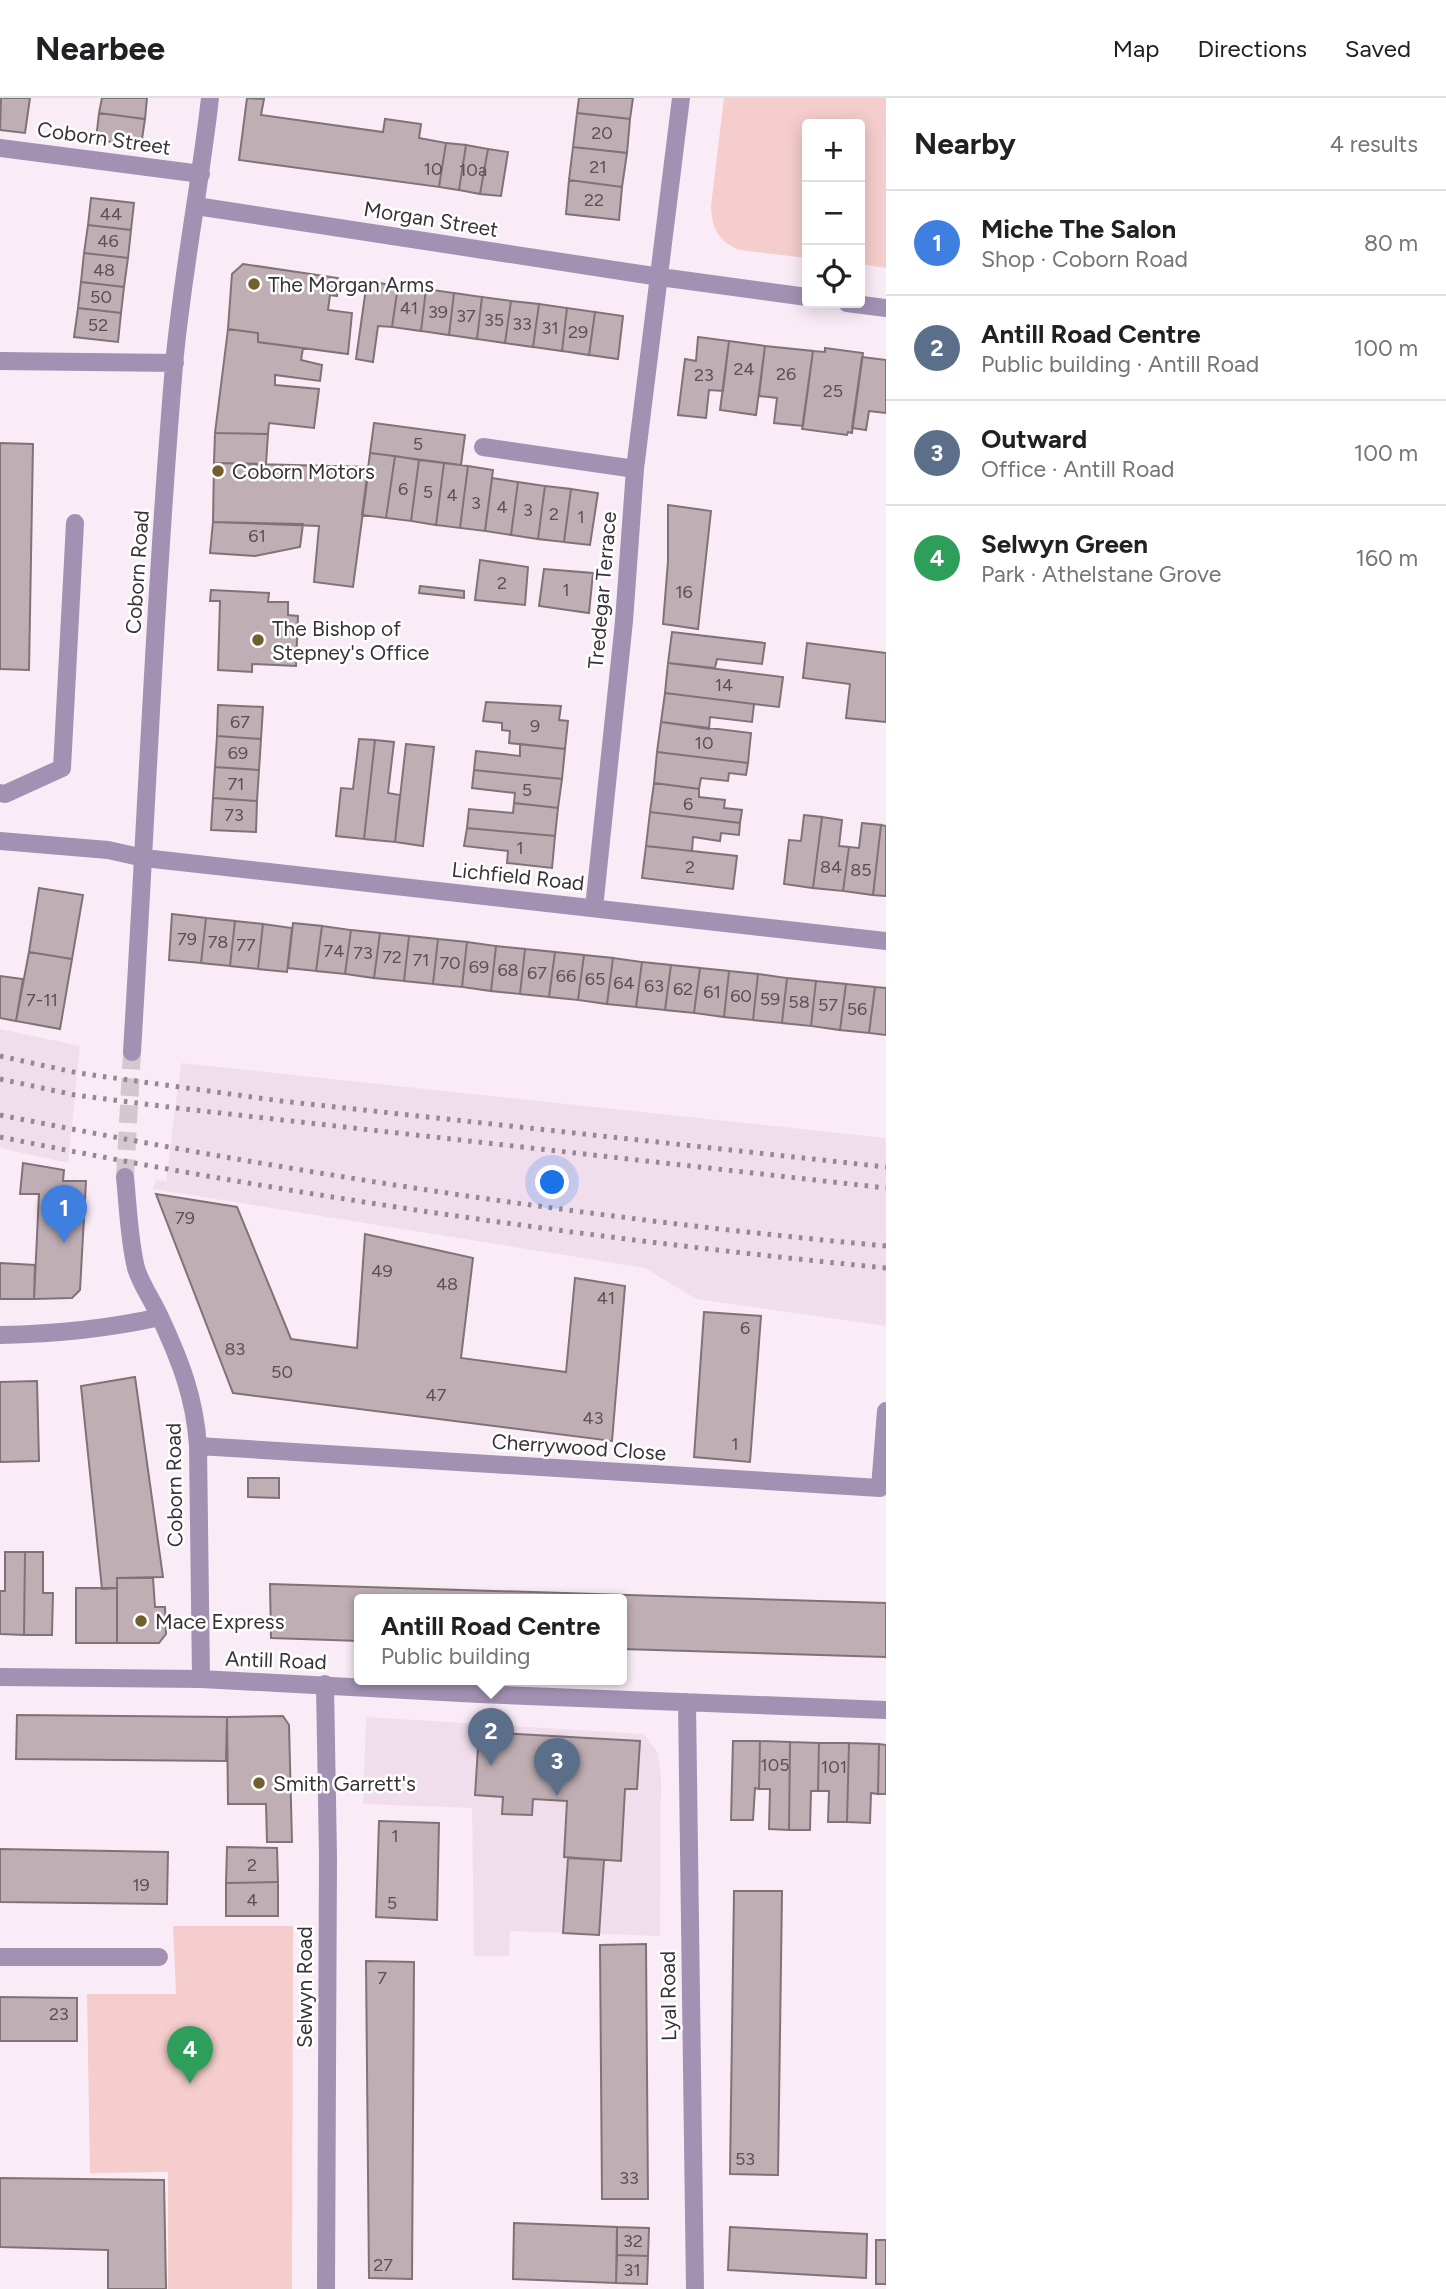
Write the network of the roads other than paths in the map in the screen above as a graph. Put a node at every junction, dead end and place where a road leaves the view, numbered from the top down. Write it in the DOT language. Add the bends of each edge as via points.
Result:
graph roads {
  1 [pos="210,98"];
  2 [pos="681,98"];
  3 [pos="0,148"];
  4 [pos="201,174"];
  5 [pos="196,206"];
  6 [pos="660,277"];
  7 [pos="802,296"];
  8 [pos="865,305"];
  9 [pos="886,308"];
  10 [pos="0,361"];
  11 [pos="174,363"];
  12 [pos="483,447"];
  13 [pos="635,469"];
  14 [pos="75,523"];
  15 [pos="0,793"];
  16 [pos="0,841"];
  17 [pos="144,858"];
  18 [pos="594,908"];
  19 [pos="886,941"];
  20 [pos="132,1052"];
  21 [pos="125,1177"];
  22 [pos="160,1317"];
  23 [pos="0,1335"];
  24 [pos="886,1411"];
  25 [pos="198,1446"];
  26 [pos="0,1677"];
  27 [pos="201,1679"];
  28 [pos="325,1684"];
  29 [pos="687,1702"];
  30 [pos="886,1710"];
  31 [pos="0,1957"];
  32 [pos="159,1957"];
  33 [pos="326,2289"];
  34 [pos="695,2289"];
  1 -- 4 [label="street, Coborn Road"];
  2 -- 6 [label="street, Tredegar Terrace"];
  3 -- 4 [label="street, Coborn Street"];
  4 -- 5 [label="street, Coborn Road"];
  5 -- 6 [label="street, Morgan Street"];
  5 -- 11 [label="street, Coborn Road"];
  6 -- 7 [label="street, Morgan Street"];
  6 -- 13 [label="street, Tredegar Terrace"];
  8 -- 9 [label="street"];
  10 -- 11 [label="street"];
  11 -- 17 [label="street, Coborn Road"];
  12 -- 13 [label="street"];
  13 -- 18 [label="street, Tredegar Terrace"];
  14 -- 15 [label="street" via="62,768"];
  16 -- 17 [label="street, Lichfield Road" via="108,850"];
  17 -- 18 [label="street, Lichfield Road"];
  17 -- 20 [label="street, Coborn Road"];
  18 -- 19 [label="street, Lichfield Road"];
  21 -- 22 [label="street, Coborn Road" via="137,1271"];
  22 -- 23 [label="street" via="115,1327"];
  22 -- 25 [label="street, Coborn Road" via="188,1384"];
  24 -- 25 [label="street, Cherrywood Close" via="880,1489"];
  25 -- 27 [label="street, Coborn Road"];
  26 -- 27 [label="street, Antill Road"];
  27 -- 28 [label="street, Antill Road"];
  28 -- 29 [label="street, Antill Road"];
  28 -- 33 [label="street, Selwyn Road"];
  29 -- 30 [label="street, Antill Road"];
  29 -- 34 [label="street, Lyal Road"];
  31 -- 32 [label="street"];
}
